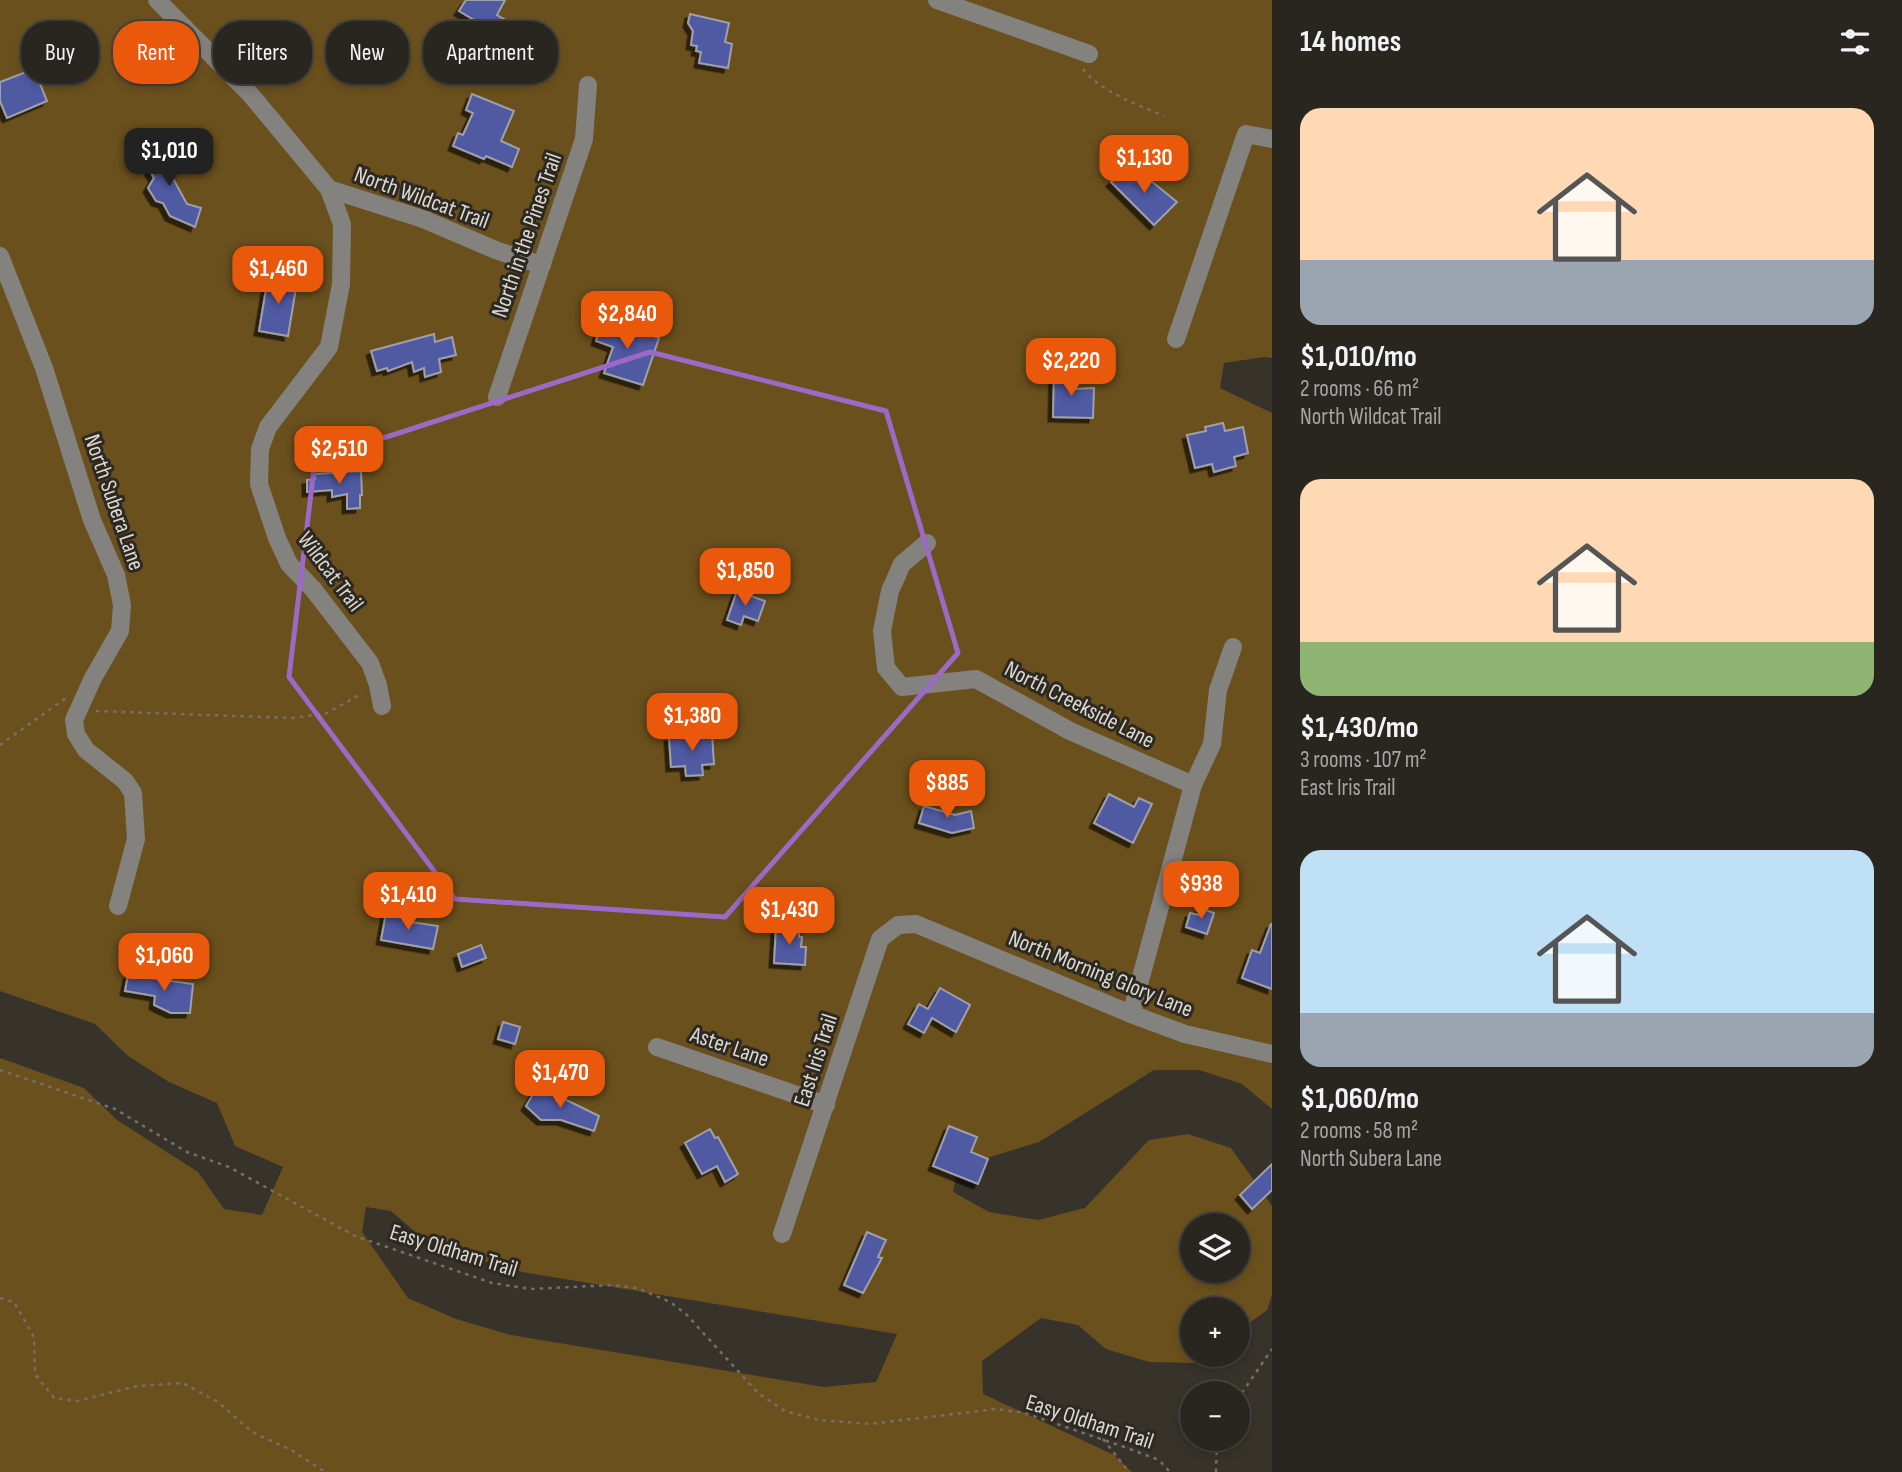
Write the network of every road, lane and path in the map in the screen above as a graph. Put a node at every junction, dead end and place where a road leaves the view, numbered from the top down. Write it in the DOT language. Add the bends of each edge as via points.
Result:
graph roads {
  1 [pos="157,0"];
  2 [pos="937,0"];
  3 [pos="1063,44"];
  4 [pos="1089,54"];
  5 [pos="587,85"];
  6 [pos="1164,116"];
  7 [pos="1272,139"];
  8 [pos="329,189"];
  9 [pos="0,256"];
  10 [pos="542,265"];
  11 [pos="1176,339"];
  12 [pos="497,397"];
  13 [pos="927,543"];
  14 [pos="1233,647"];
  15 [pos="379,685"];
  16 [pos="75,702"];
  17 [pos="382,706"];
  18 [pos="0,745"];
  19 [pos="1193,785"];
  20 [pos="118,906"];
  21 [pos="916,924"];
  22 [pos="1131,1014"];
  23 [pos="657,1046"];
  24 [pos="1272,1054"];
  25 [pos="0,1070"];
  26 [pos="827,1105"];
  27 [pos="782,1234"];
  28 [pos="0,1298"];
  29 [pos="1272,1349"];
  30 [pos="1250,1381"];
  31 [pos="1102,1439"];
  32 [pos="1217,1451"];
  33 [pos="325,1472"];
  34 [pos="1129,1472"];
  35 [pos="1170,1472"];
  36 [pos="1216,1472"];
  1 -- 8 [label="street, North Wildcat Trail" via="251,95"];
  2 -- 3 [label="street"];
  3 -- 4 [label="street"];
  3 -- 6 [label="path" via="1091,79"];
  5 -- 10 [label="street, North in the Pines Trail" via="583,139"];
  7 -- 11 [label="street" via="1246,134"];
  8 -- 10 [label="street, North Wildcat Trail"];
  8 -- 15 [label="street, Wildcat Trail" via="342,223 341,284 329,347 268,427 260,449 260,484 289,564 370,663"];
  9 -- 16 [label="street, North Subera Lane" via="44,368 92,520 116,575 122,605 120,631"];
  10 -- 12 [label="street, North in the Pines Trail"];
  13 -- 19 [label="street, North Creekside Lane" via="902,564 890,591 882,631 886,668 902,687 976,679 1070,731"];
  14 -- 19 [label="street" via="1218,690 1212,744"];
  15 -- 16 [label="path" via="327,713 292,718"];
  15 -- 17 [label="street, Wildcat Trail"];
  16 -- 18 [label="path"];
  16 -- 20 [label="street" via="76,734 86,750 133,793 136,839"];
  19 -- 22 [label="street"];
  21 -- 22 [label="street, North Morning Glory Lane"];
  21 -- 26 [label="street, East Iris Trail" via="898,925 880,939"];
  22 -- 24 [label="street, North Morning Glory Lane" via="1185,1034"];
  23 -- 26 [label="street, Aster Lane"];
  25 -- 31 [label="path, Easy Oldham Trail" via="115,1109 187,1152 229,1167 355,1236 492,1283 531,1289 612,1285 637,1288 670,1302 758,1393 785,1411 819,1420 870,1424 996,1409 1024,1413"];
  26 -- 27 [label="street, East Iris Trail"];
  28 -- 33 [label="path" via="14,1303 34,1337 34,1374 54,1398 77,1401 137,1386 183,1383 218,1402 252,1432"];
  29 -- 30 [label="path"];
  31 -- 34 [label="path"];
  31 -- 35 [label="path, Easy Oldham Trail" via="1159,1460"];
  32 -- 36 [label="path"];
}
